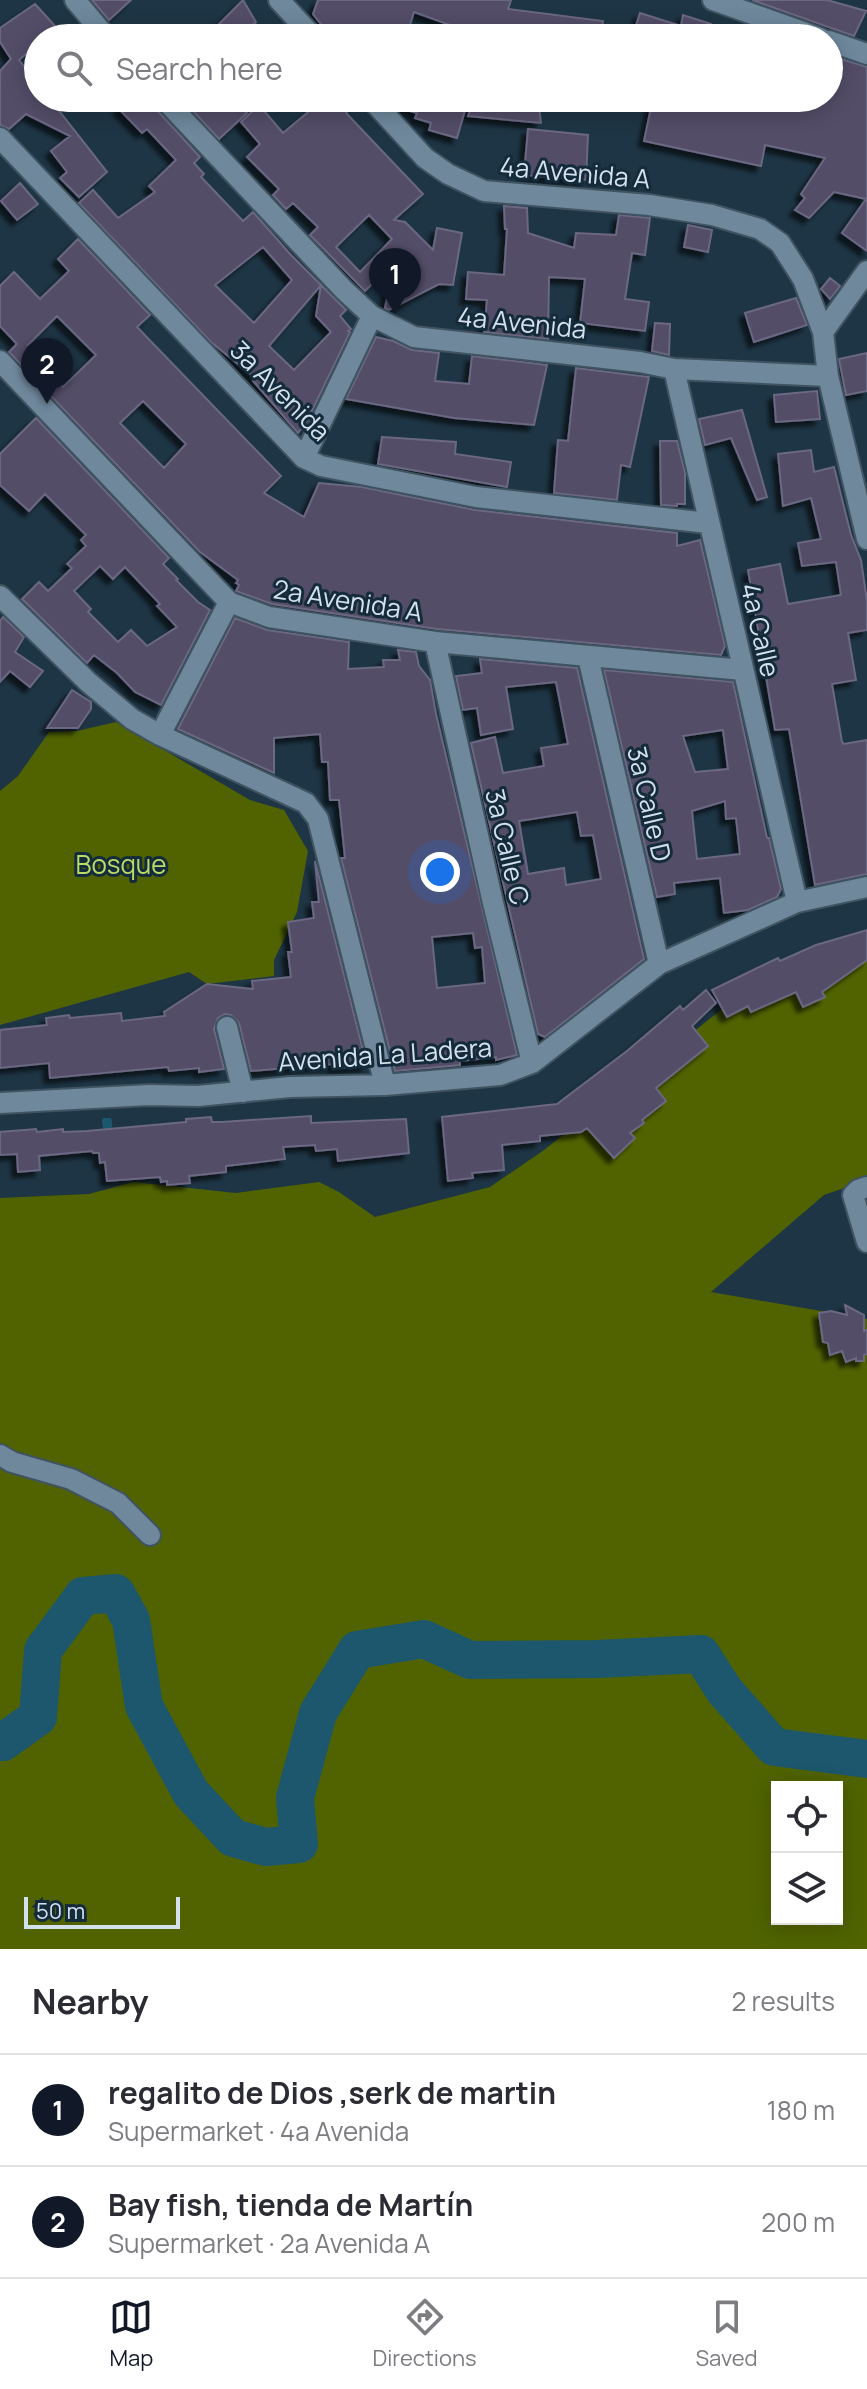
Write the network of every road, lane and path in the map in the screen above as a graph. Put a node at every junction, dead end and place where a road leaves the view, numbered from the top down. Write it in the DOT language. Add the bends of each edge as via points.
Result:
graph roads {
  1 [pos="75,0"];
  2 [pos="279,0"];
  3 [pos="713,0"];
  4 [pos="95,24"];
  5 [pos="301,24"];
  6 [pos="781,24"];
  7 [pos="843,46"];
  8 [pos="867,54"];
  9 [pos="176,112"];
  10 [pos="383,112"];
  11 [pos="0,138"];
  12 [pos="867,271"];
  13 [pos="372,316"];
  14 [pos="823,332"];
  15 [pos="0,361"];
  16 [pos="674,369"];
  17 [pos="828,376"];
  18 [pos="304,458"];
  19 [pos="708,523"];
  20 [pos="867,539"];
  21 [pos="0,596"];
  22 [pos="229,602"];
  23 [pos="435,642"];
  24 [pos="588,657"];
  25 [pos="743,670"];
  26 [pos="160,735"];
  27 [pos="867,887"];
  28 [pos="797,902"];
  29 [pos="659,964"];
  30 [pos="227,1027"];
  31 [pos="532,1063"];
  32 [pos="385,1085"];
  33 [pos="243,1092"];
  34 [pos="0,1103"];
  35 [pos="867,1187"];
  36 [pos="867,1242"];
  37 [pos="0,1455"];
  38 [pos="150,1535"];
  1 -- 4 [label="street"];
  2 -- 5 [label="street"];
  3 -- 6 [label="street"];
  7 -- 8 [label="street"];
  9 -- 13 [label="street, 4a Avenida"];
  10 -- 14 [label="street, 4a Avenida A" via="425,158 484,191 649,205 760,229 780,243 803,279"];
  11 -- 18 [label="street, 3a Avenida"];
  12 -- 14 [label="street"];
  13 -- 16 [label="street, 4a Avenida" via="414,337"];
  13 -- 18 [label="street"];
  14 -- 17 [label="street"];
  15 -- 22 [label="street, 2a Avenida A"];
  16 -- 17 [label="street, 4a Avenida"];
  16 -- 19 [label="street, 4a Calle"];
  17 -- 20 [label="street"];
  18 -- 19 [label="street, 3a Avenida" via="321,466 476,497"];
  19 -- 25 [label="street, 4a Calle"];
  21 -- 26 [label="street" via="88,682"];
  22 -- 23 [label="street, 2a Avenida A" via="269,617"];
  22 -- 26 [label="street"];
  23 -- 24 [label="street, 2a Avenida A"];
  23 -- 31 [label="street, 3a Calle C"];
  24 -- 25 [label="street, 2a Avenida A"];
  24 -- 29 [label="street, 3a Calle D"];
  25 -- 28 [label="street, 4a Calle"];
  26 -- 32 [label="street" via="306,803 318,819"];
  27 -- 28 [label="street, Avenida La Ladera"];
  28 -- 29 [label="street, Avenida La Ladera"];
  29 -- 31 [label="street, Avenida La Ladera"];
  30 -- 33 [label="street"];
  31 -- 32 [label="street, Avenida La Ladera" via="500,1075"];
  32 -- 33 [label="street, Avenida La Ladera"];
  33 -- 34 [label="street, Avenida La Ladera"];
  35 -- 36 [label="street" via="853,1195"];
  37 -- 38 [label="street" via="71,1479 118,1503"];
}
